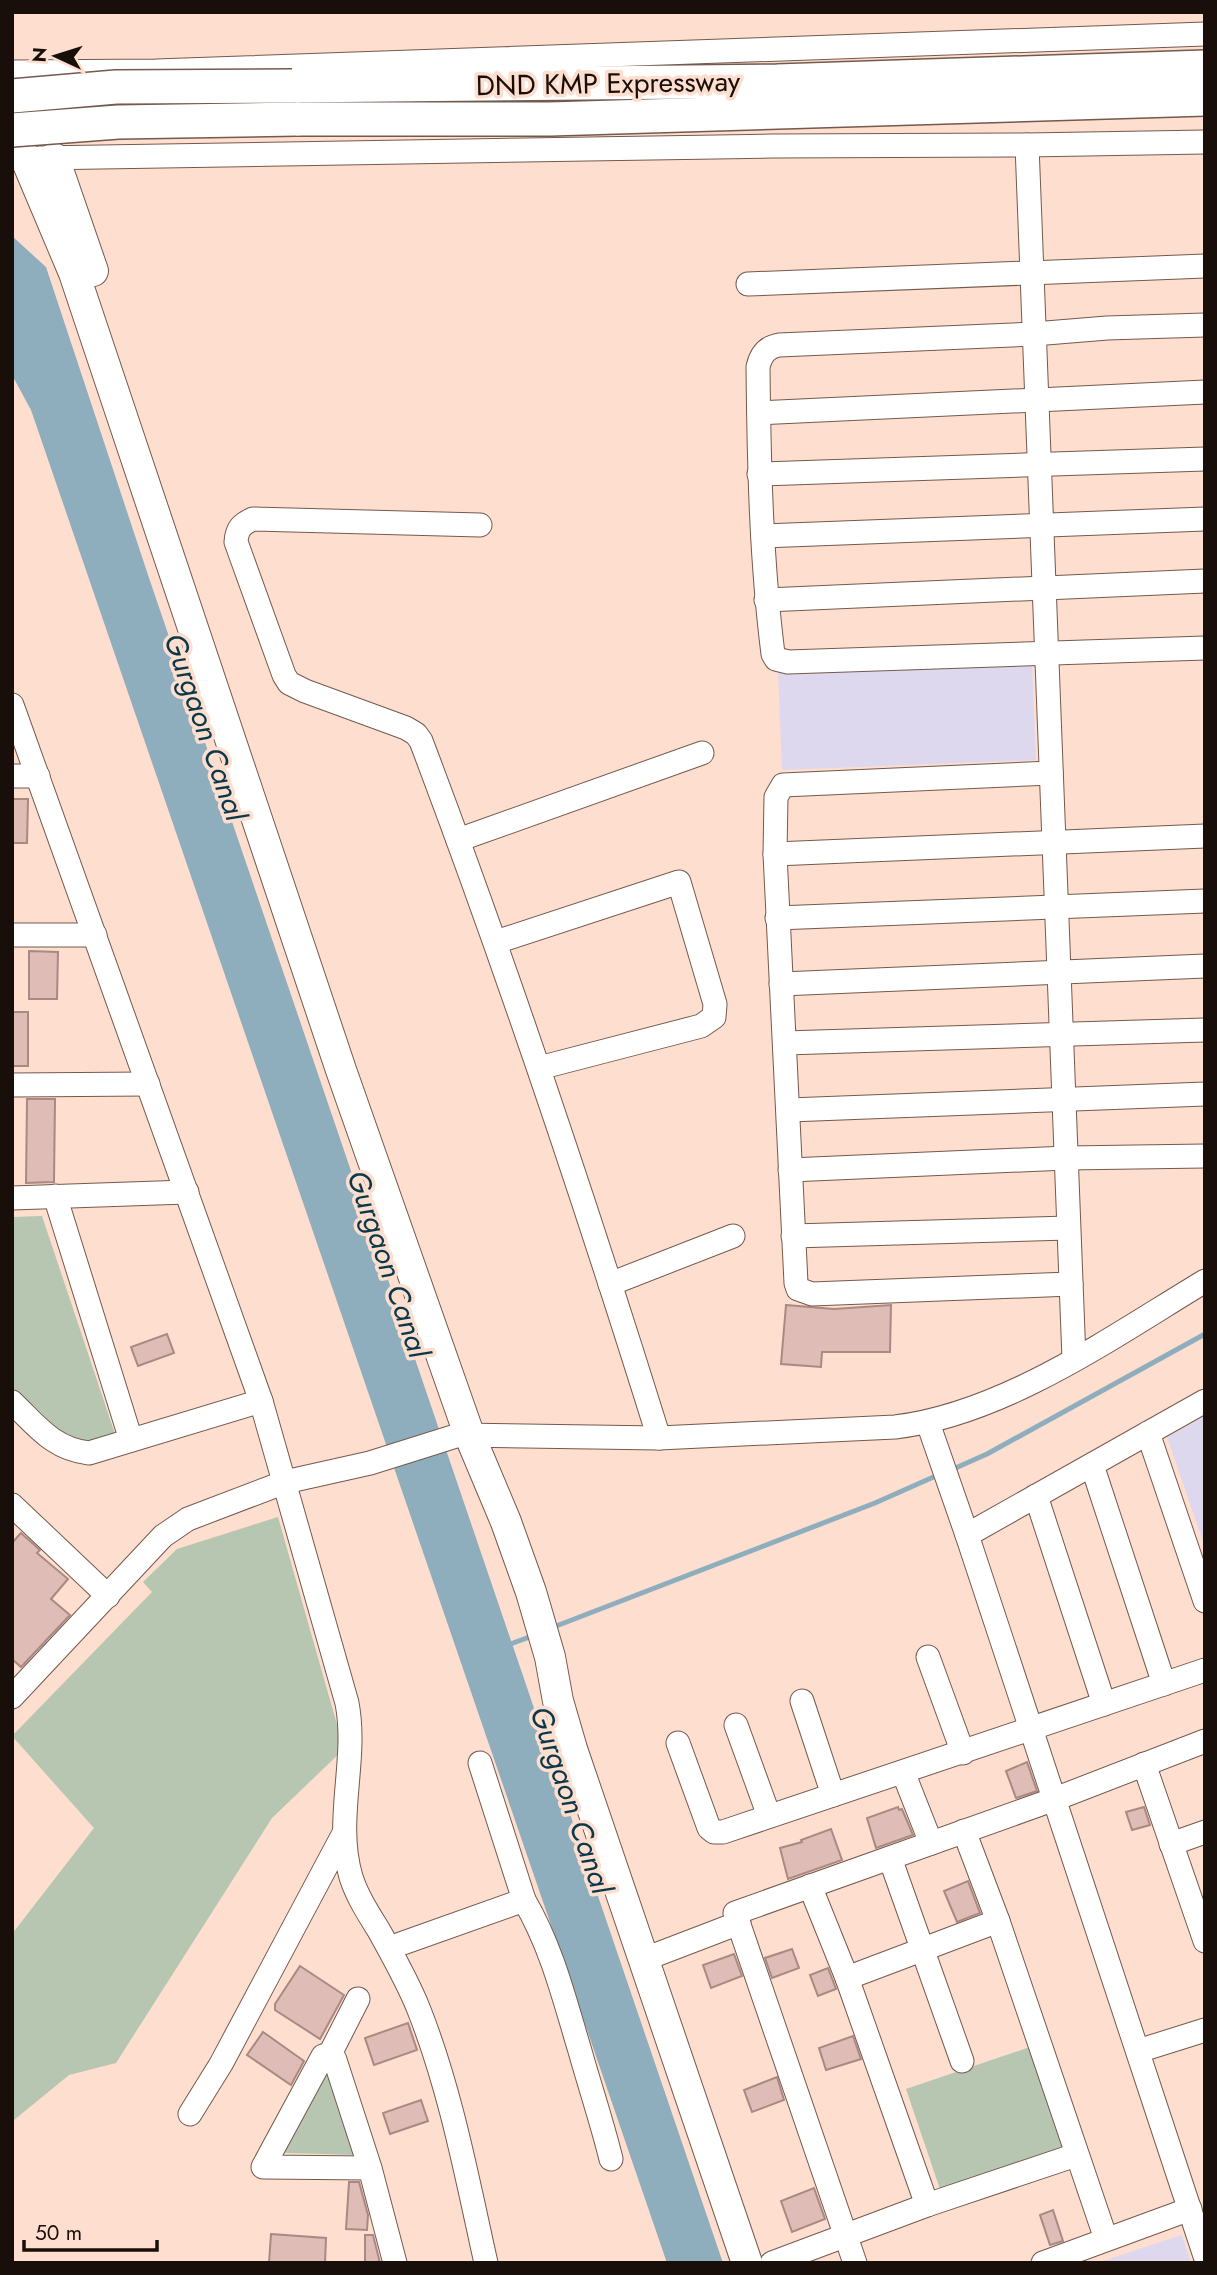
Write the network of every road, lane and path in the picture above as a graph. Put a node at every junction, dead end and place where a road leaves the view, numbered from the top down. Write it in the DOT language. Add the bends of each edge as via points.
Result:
graph roads {
  1 [pos="1205,34"];
  2 [pos="1205,67"];
  3 [pos="156,71"];
  4 [pos="12,72"];
  5 [pos="12,96"];
  6 [pos="1205,99"];
  7 [pos="294,103"];
  8 [pos="1205,142"];
  9 [pos="1027,145"];
  10 [pos="16,148"];
  11 [pos="159,156"];
  12 [pos="54,158"];
  13 [pos="1205,266"];
  14 [pos="1032,273"];
  15 [pos="748,284"];
  16 [pos="1205,325"];
  17 [pos="1034,334"];
  18 [pos="1205,393"];
  19 [pos="1037,401"];
  20 [pos="758,412"];
  21 [pos="1205,460"];
  22 [pos="1039,466"];
  23 [pos="759,474"];
  24 [pos="1205,519"];
  25 [pos="480,525"];
  26 [pos="1042,525"];
  27 [pos="763,536"];
  28 [pos="1205,581"];
  29 [pos="1044,588"];
  30 [pos="766,600"];
  31 [pos="1205,648"];
  32 [pos="1046,654"];
  33 [pos="12,705"];
  34 [pos="702,753"];
  35 [pos="1051,773"];
  36 [pos="12,776"];
  37 [pos="38,776"];
  38 [pos="1205,836"];
  39 [pos="458,840"];
  40 [pos="1053,843"];
  41 [pos="775,855"];
  42 [pos="1205,901"];
  43 [pos="1056,906"];
  44 [pos="777,918"];
  45 [pos="12,935"];
  46 [pos="95,935"];
  47 [pos="496,942"];
  48 [pos="1205,967"];
  49 [pos="1058,972"];
  50 [pos="781,985"];
  51 [pos="1205,1030"];
  52 [pos="1061,1035"];
  53 [pos="785,1043"];
  54 [pos="539,1068"];
  55 [pos="12,1084"];
  56 [pos="148,1084"];
  57 [pos="1205,1094"];
  58 [pos="1063,1098"];
  59 [pos="789,1110"];
  60 [pos="1205,1156"];
  61 [pos="1066,1158"];
  62 [pos="790,1170"];
  63 [pos="187,1192"];
  64 [pos="55,1196"];
  65 [pos="12,1198"];
  66 [pos="1068,1228"];
  67 [pos="733,1236"];
  68 [pos="793,1236"];
  69 [pos="1205,1281"];
  70 [pos="610,1284"];
  71 [pos="1071,1284"];
  72 [pos="1074,1359"];
  73 [pos="261,1401"];
  74 [pos="1205,1401"];
  75 [pos="12,1402"];
  76 [pos="928,1423"];
  77 [pos="1147,1433"];
  78 [pos="468,1435"];
  79 [pos="659,1438"];
  80 [pos="131,1440"];
  81 [pos="1092,1465"];
  82 [pos="285,1482"];
  83 [pos="1036,1496"];
  84 [pos="12,1505"];
  85 [pos="967,1535"];
  86 [pos="108,1596"];
  87 [pos="1205,1601"];
  88 [pos="559,1655"];
  89 [pos="928,1657"];
  90 [pos="1205,1671"];
  91 [pos="1164,1684"];
  92 [pos="12,1697"];
  93 [pos="802,1701"];
  94 [pos="1104,1704"];
  95 [pos="736,1725"];
  96 [pos="1032,1728"];
  97 [pos="1205,1741"];
  98 [pos="678,1743"];
  99 [pos="963,1753"];
  100 [pos="480,1763"];
  101 [pos="1143,1764"];
  102 [pos="903,1772"];
  103 [pos="833,1795"];
  104 [pos="1055,1799"];
  105 [pos="769,1816"];
  106 [pos="964,1831"];
  107 [pos="1205,1832"];
  108 [pos="344,1833"];
  109 [pos="931,1843"];
  110 [pos="1171,1844"];
  111 [pos="890,1858"];
  112 [pos="810,1886"];
  113 [pos="524,1900"];
  114 [pos="998,1921"];
  115 [pos="739,1923"];
  116 [pos="1204,1935"];
  117 [pos="389,1948"];
  118 [pos="923,1948"];
  119 [pos="658,1954"];
  120 [pos="847,1978"];
  121 [pos="358,1999"];
  122 [pos="1205,2030"];
  123 [pos="1138,2051"];
  124 [pos="330,2054"];
  125 [pos="962,2061"];
  126 [pos="190,2114"];
  127 [pos="1076,2155"];
  128 [pos="611,2159"];
  129 [pos="370,2168"];
  130 [pos="927,2204"];
  131 [pos="1190,2209"];
  132 [pos="845,2235"];
  133 [pos="1106,2239"];
  134 [pos="1205,2256"];
  135 [pos="395,2263"];
  136 [pos="486,2263"];
  137 [pos="747,2263"];
  138 [pos="767,2263"];
  139 [pos="772,2263"];
  140 [pos="855,2263"];
  141 [pos="1043,2263"];
  1 -- 3 [label="street"];
  2 -- 7 [label="highway, DND KMP Expressway"];
  3 -- 4 [label="street"];
  3 -- 11 [label="street"];
  5 -- 7 [label="highway, DND KMP Expressway, bridge" via="116,87"];
  6 -- 7 [label="highway, DND KMP Expressway" via="550,119"];
  7 -- 10 [label="highway, DND KMP Expressway, bridge" via="118,122"];
  8 -- 9 [label="street"];
  9 -- 11 [label="street"];
  9 -- 14 [label="street"];
  10 -- 12 [label="street"];
  10 -- 78 [label="main road" via="74,272"];
  11 -- 12 [label="street"];
  12 -- 78 [label="main road" via="457,1358"];
  13 -- 14 [label="street"];
  14 -- 15 [label="street"];
  14 -- 17 [label="street"];
  16 -- 17 [label="street"];
  17 -- 19 [label="street"];
  17 -- 20 [label="street" via="773,346 763,353 758,367"];
  18 -- 19 [label="street"];
  19 -- 20 [label="street"];
  19 -- 22 [label="street"];
  20 -- 23 [label="street"];
  21 -- 22 [label="street"];
  22 -- 23 [label="street"];
  22 -- 26 [label="street"];
  23 -- 27 [label="street"];
  24 -- 26 [label="street"];
  25 -- 39 [label="street" via="253,519 242,523 236,541 289,683 416,734"];
  26 -- 27 [label="street"];
  26 -- 29 [label="street"];
  27 -- 30 [label="street"];
  28 -- 29 [label="street"];
  29 -- 30 [label="street"];
  29 -- 32 [label="street"];
  30 -- 32 [label="street" via="773,654 781,661"];
  31 -- 32 [label="street"];
  32 -- 35 [label="street"];
  33 -- 37 [label="street"];
  34 -- 39 [label="street"];
  35 -- 40 [label="street"];
  35 -- 41 [label="street" via="783,785 776,797"];
  36 -- 37 [label="street"];
  37 -- 46 [label="street"];
  38 -- 40 [label="street"];
  39 -- 47 [label="street"];
  40 -- 41 [label="street"];
  40 -- 43 [label="street"];
  41 -- 44 [label="street"];
  42 -- 43 [label="street"];
  43 -- 44 [label="street"];
  43 -- 49 [label="street"];
  44 -- 50 [label="street"];
  45 -- 46 [label="street"];
  46 -- 56 [label="street"];
  47 -- 54 [label="street"];
  47 -- 54 [label="street" via="679,882 715,1017 701,1026"];
  48 -- 49 [label="street"];
  49 -- 50 [label="street"];
  49 -- 52 [label="street"];
  50 -- 53 [label="street"];
  51 -- 52 [label="street"];
  52 -- 53 [label="street"];
  52 -- 58 [label="street"];
  53 -- 59 [label="street"];
  54 -- 70 [label="street"];
  55 -- 56 [label="street"];
  56 -- 63 [label="street"];
  57 -- 58 [label="street"];
  58 -- 59 [label="street"];
  58 -- 61 [label="street"];
  59 -- 62 [label="street"];
  60 -- 61 [label="street"];
  61 -- 62 [label="street"];
  61 -- 66 [label="street"];
  62 -- 68 [label="street"];
  63 -- 64 [label="street"];
  63 -- 73 [label="street"];
  64 -- 65 [label="street"];
  64 -- 80 [label="street"];
  66 -- 68 [label="street"];
  66 -- 71 [label="street"];
  67 -- 70 [label="street"];
  68 -- 71 [label="street" via="796,1283 802,1292 812,1294"];
  69 -- 72 [label="street"];
  70 -- 79 [label="street"];
  71 -- 72 [label="street"];
  72 -- 76 [label="street" via="991,1402"];
  73 -- 80 [label="street"];
  73 -- 82 [label="street"];
  74 -- 77 [label="street"];
  75 -- 80 [label="street" via="55,1443 71,1451 89,1453"];
  76 -- 79 [label="street"];
  76 -- 85 [label="street"];
  77 -- 81 [label="street"];
  77 -- 87 [label="street"];
  78 -- 79 [label="street"];
  78 -- 82 [label="street"];
  78 -- 88 [label="main road" via="538,1589"];
  81 -- 83 [label="street"];
  81 -- 91 [label="street"];
  82 -- 86 [label="street" via="172,1530"];
  82 -- 108 [label="street" via="350,1716"];
  83 -- 85 [label="street"];
  83 -- 94 [label="street"];
  84 -- 86 [label="street"];
  85 -- 96 [label="street"];
  86 -- 92 [label="street"];
  88 -- 119 [label="main road"];
  88 -- 137 [label="main road" via="558,1702 572,1749"];
  89 -- 99 [label="street"];
  90 -- 91 [label="street"];
  91 -- 94 [label="street"];
  93 -- 103 [label="street"];
  94 -- 96 [label="street"];
  95 -- 105 [label="street"];
  96 -- 99 [label="street"];
  96 -- 104 [label="street"];
  97 -- 101 [label="street"];
  98 -- 105 [label="street" via="711,1830 723,1832"];
  99 -- 102 [label="street"];
  100 -- 113 [label="street"];
  101 -- 104 [label="street"];
  101 -- 110 [label="street"];
  102 -- 103 [label="street"];
  102 -- 109 [label="street"];
  103 -- 105 [label="street"];
  104 -- 106 [label="street"];
  104 -- 123 [label="street"];
  106 -- 109 [label="street"];
  106 -- 114 [label="street"];
  107 -- 110 [label="street"];
  108 -- 117 [label="street" via="351,1878"];
  108 -- 126 [label="street"];
  109 -- 111 [label="street"];
  110 -- 116 [label="street"];
  111 -- 112 [label="street"];
  111 -- 118 [label="street"];
  112 -- 115 [label="street" via="735,1913"];
  112 -- 120 [label="street"];
  113 -- 117 [label="street"];
  113 -- 128 [label="street" via="554,1963"];
  114 -- 118 [label="street"];
  114 -- 127 [label="street"];
  115 -- 119 [label="street"];
  115 -- 132 [label="street"];
  117 -- 136 [label="street" via="420,2013 445,2092"];
  118 -- 120 [label="street"];
  118 -- 125 [label="street"];
  119 -- 138 [label="main road"];
  120 -- 130 [label="street"];
  121 -- 124 [label="street"];
  122 -- 123 [label="street"];
  123 -- 131 [label="street"];
  124 -- 129 [label="street"];
  124 -- 129 [label="street" via="323,2056 263,2167"];
  127 -- 130 [label="street"];
  127 -- 133 [label="street"];
  129 -- 135 [label="street"];
  130 -- 132 [label="street"];
  131 -- 133 [label="street"];
  131 -- 134 [label="street"];
  132 -- 139 [label="street"];
  132 -- 140 [label="street"];
  133 -- 141 [label="street"];
}
